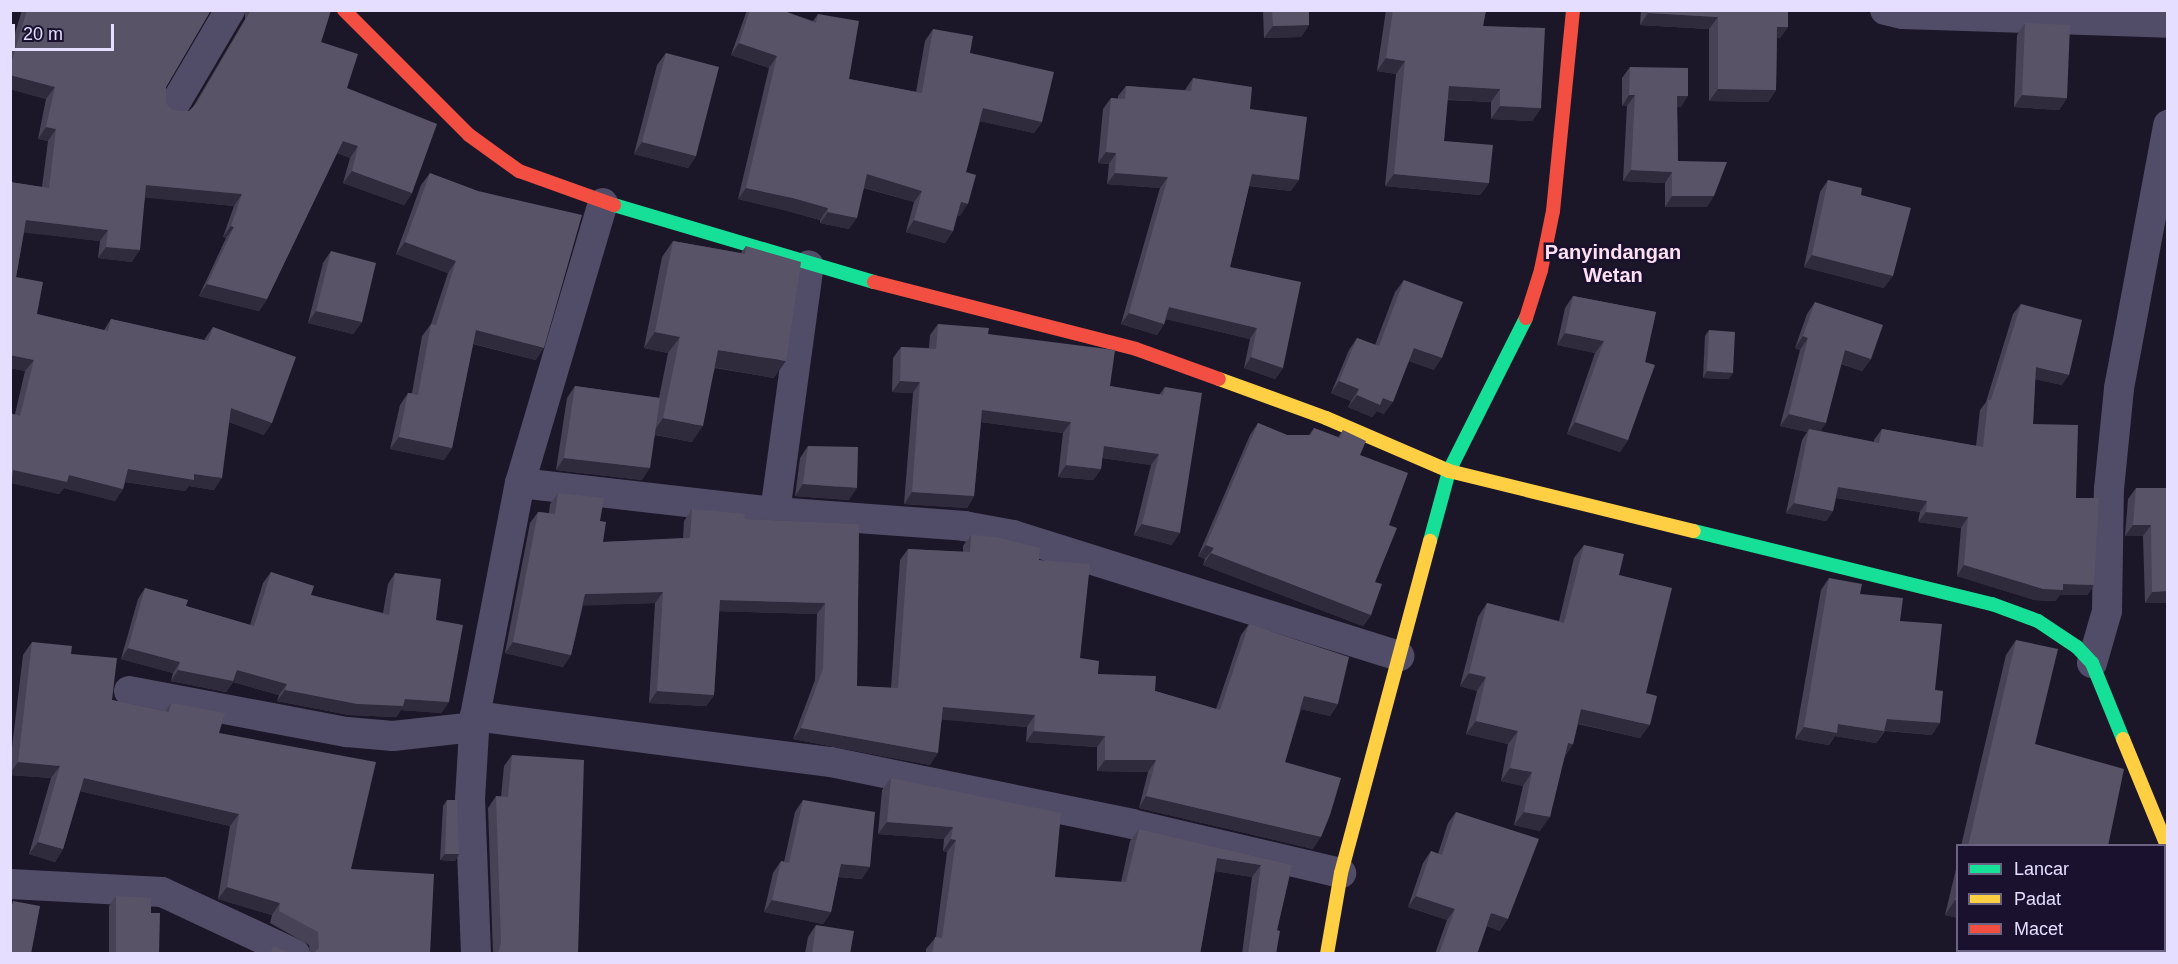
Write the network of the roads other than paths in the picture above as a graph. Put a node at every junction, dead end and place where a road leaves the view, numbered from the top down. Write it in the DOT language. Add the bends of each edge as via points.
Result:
graph roads {
  1 [pos="230,10"];
  2 [pos="344,10"];
  3 [pos="1573,10"];
  4 [pos="1885,10"];
  5 [pos="2168,22"];
  6 [pos="173,107"];
  7 [pos="2168,125"];
  8 [pos="603,203"];
  9 [pos="809,265"];
  10 [pos="1449,471"];
  11 [pos="520,483"];
  12 [pos="775,512"];
  13 [pos="1400,656"];
  14 [pos="2092,663"];
  15 [pos="129,692"];
  16 [pos="474,722"];
  17 [pos="2166,844"];
  18 [pos="1341,873"];
  19 [pos="10,884"];
  20 [pos="295,954"];
  21 [pos="476,954"];
  22 [pos="1328,954"];
  1 -- 6 [label="street"];
  2 -- 8 [label="street" via="469,135 519,171"];
  3 -- 10 [label="street" via="1553,211 1541,270 1530,309"];
  4 -- 5 [label="street" via="1903,15"];
  7 -- 14 [label="street" via="2119,388 2109,489 2107,611"];
  8 -- 9 [label="street"];
  8 -- 11 [label="street"];
  9 -- 10 [label="street" via="1136,349 1326,418"];
  9 -- 12 [label="street"];
  10 -- 13 [label="street"];
  10 -- 14 [label="street" via="1992,604 2038,621 2077,647"];
  11 -- 12 [label="street"];
  11 -- 16 [label="street"];
  12 -- 13 [label="street" via="964,526 1013,535"];
  13 -- 18 [label="street"];
  14 -- 17 [label="street"];
  15 -- 16 [label="street" via="347,732 405,736"];
  16 -- 18 [label="street" via="831,762 1132,824"];
  16 -- 21 [label="street" via="470,799"];
  18 -- 22 [label="street"];
  19 -- 20 [label="street" via="162,892"];
}
